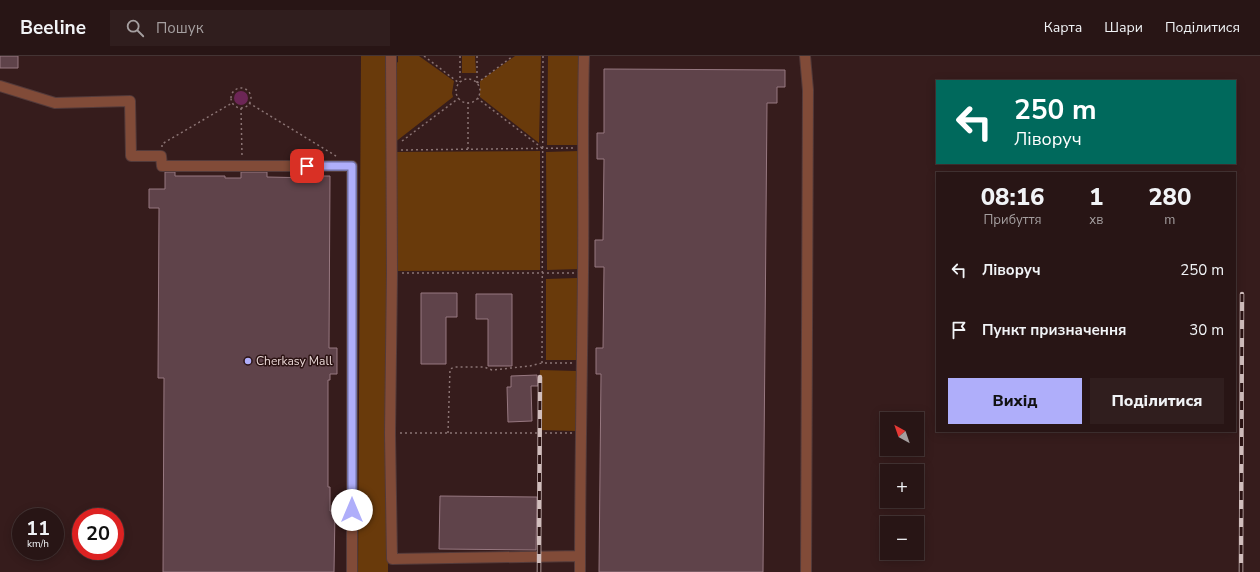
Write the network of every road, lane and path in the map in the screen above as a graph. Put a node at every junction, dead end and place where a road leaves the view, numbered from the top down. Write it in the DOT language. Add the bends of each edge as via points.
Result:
graph roads {
  1 [pos="391,56"];
  2 [pos="424,56"];
  3 [pos="460,56"];
  4 [pos="478,56"];
  5 [pos="513,56"];
  6 [pos="543,56"];
  7 [pos="584,56"];
  8 [pos="805,56"];
  9 [pos="460,82"];
  10 [pos="477,83"];
  11 [pos="0,86"];
  12 [pos="459,98"];
  13 [pos="477,98"];
  14 [pos="468,102"];
  15 [pos="232,103"];
  16 [pos="249,103"];
  17 [pos="241,108"];
  18 [pos="162,144"];
  19 [pos="583,148"];
  20 [pos="543,149"];
  21 [pos="391,150"];
  22 [pos="468,150"];
  23 [pos="242,166"];
  24 [pos="352,166"];
  25 [pos="543,273"];
  26 [pos="583,273"];
  27 [pos="392,274"];
  28 [pos="542,363"];
  29 [pos="582,364"];
  30 [pos="448,433"];
  31 [pos="580,433"];
  32 [pos="390,434"];
  33 [pos="580,556"];
  34 [pos="352,572"];
  35 [pos="580,572"];
  36 [pos="806,572"];
  1 -- 21 [label="lane"];
  2 -- 9 [label="path"];
  3 -- 9 [label="path"];
  4 -- 10 [label="path"];
  5 -- 10 [label="path"];
  6 -- 20 [label="path"];
  7 -- 19 [label="lane"];
  8 -- 36 [label="lane" via="808,90"];
  9 -- 10 [label="path" via="468,79"];
  9 -- 12 [label="path" via="457,88"];
  10 -- 13 [label="path" via="480,93"];
  11 -- 23 [label="lane" via="55,103 130,100 131,156 161,156 162,166"];
  12 -- 14 [label="path"];
  12 -- 21 [label="path"];
  13 -- 14 [label="path"];
  13 -- 20 [label="path"];
  14 -- 22 [label="path"];
  15 -- 16 [label="path" via="231,94 242,88 250,93"];
  15 -- 17 [label="path"];
  15 -- 18 [label="path"];
  16 -- 17 [label="path"];
  16 -- 24 [label="path"];
  17 -- 23 [label="path"];
  19 -- 20 [label="path"];
  19 -- 26 [label="lane"];
  20 -- 22 [label="path"];
  20 -- 25 [label="path"];
  21 -- 22 [label="path"];
  21 -- 27 [label="lane"];
  23 -- 24 [label="lane"];
  24 -- 34 [label="lane"];
  25 -- 26 [label="path"];
  25 -- 27 [label="path"];
  25 -- 28 [label="path"];
  26 -- 29 [label="lane"];
  27 -- 32 [label="lane"];
  28 -- 29 [label="path"];
  28 -- 30 [label="path" via="492,370 484,367 455,366 450,369"];
  29 -- 31 [label="lane"];
  30 -- 31 [label="path"];
  30 -- 32 [label="path"];
  31 -- 33 [label="lane"];
  32 -- 33 [label="lane" via="392,559"];
  33 -- 35 [label="lane"];
}
